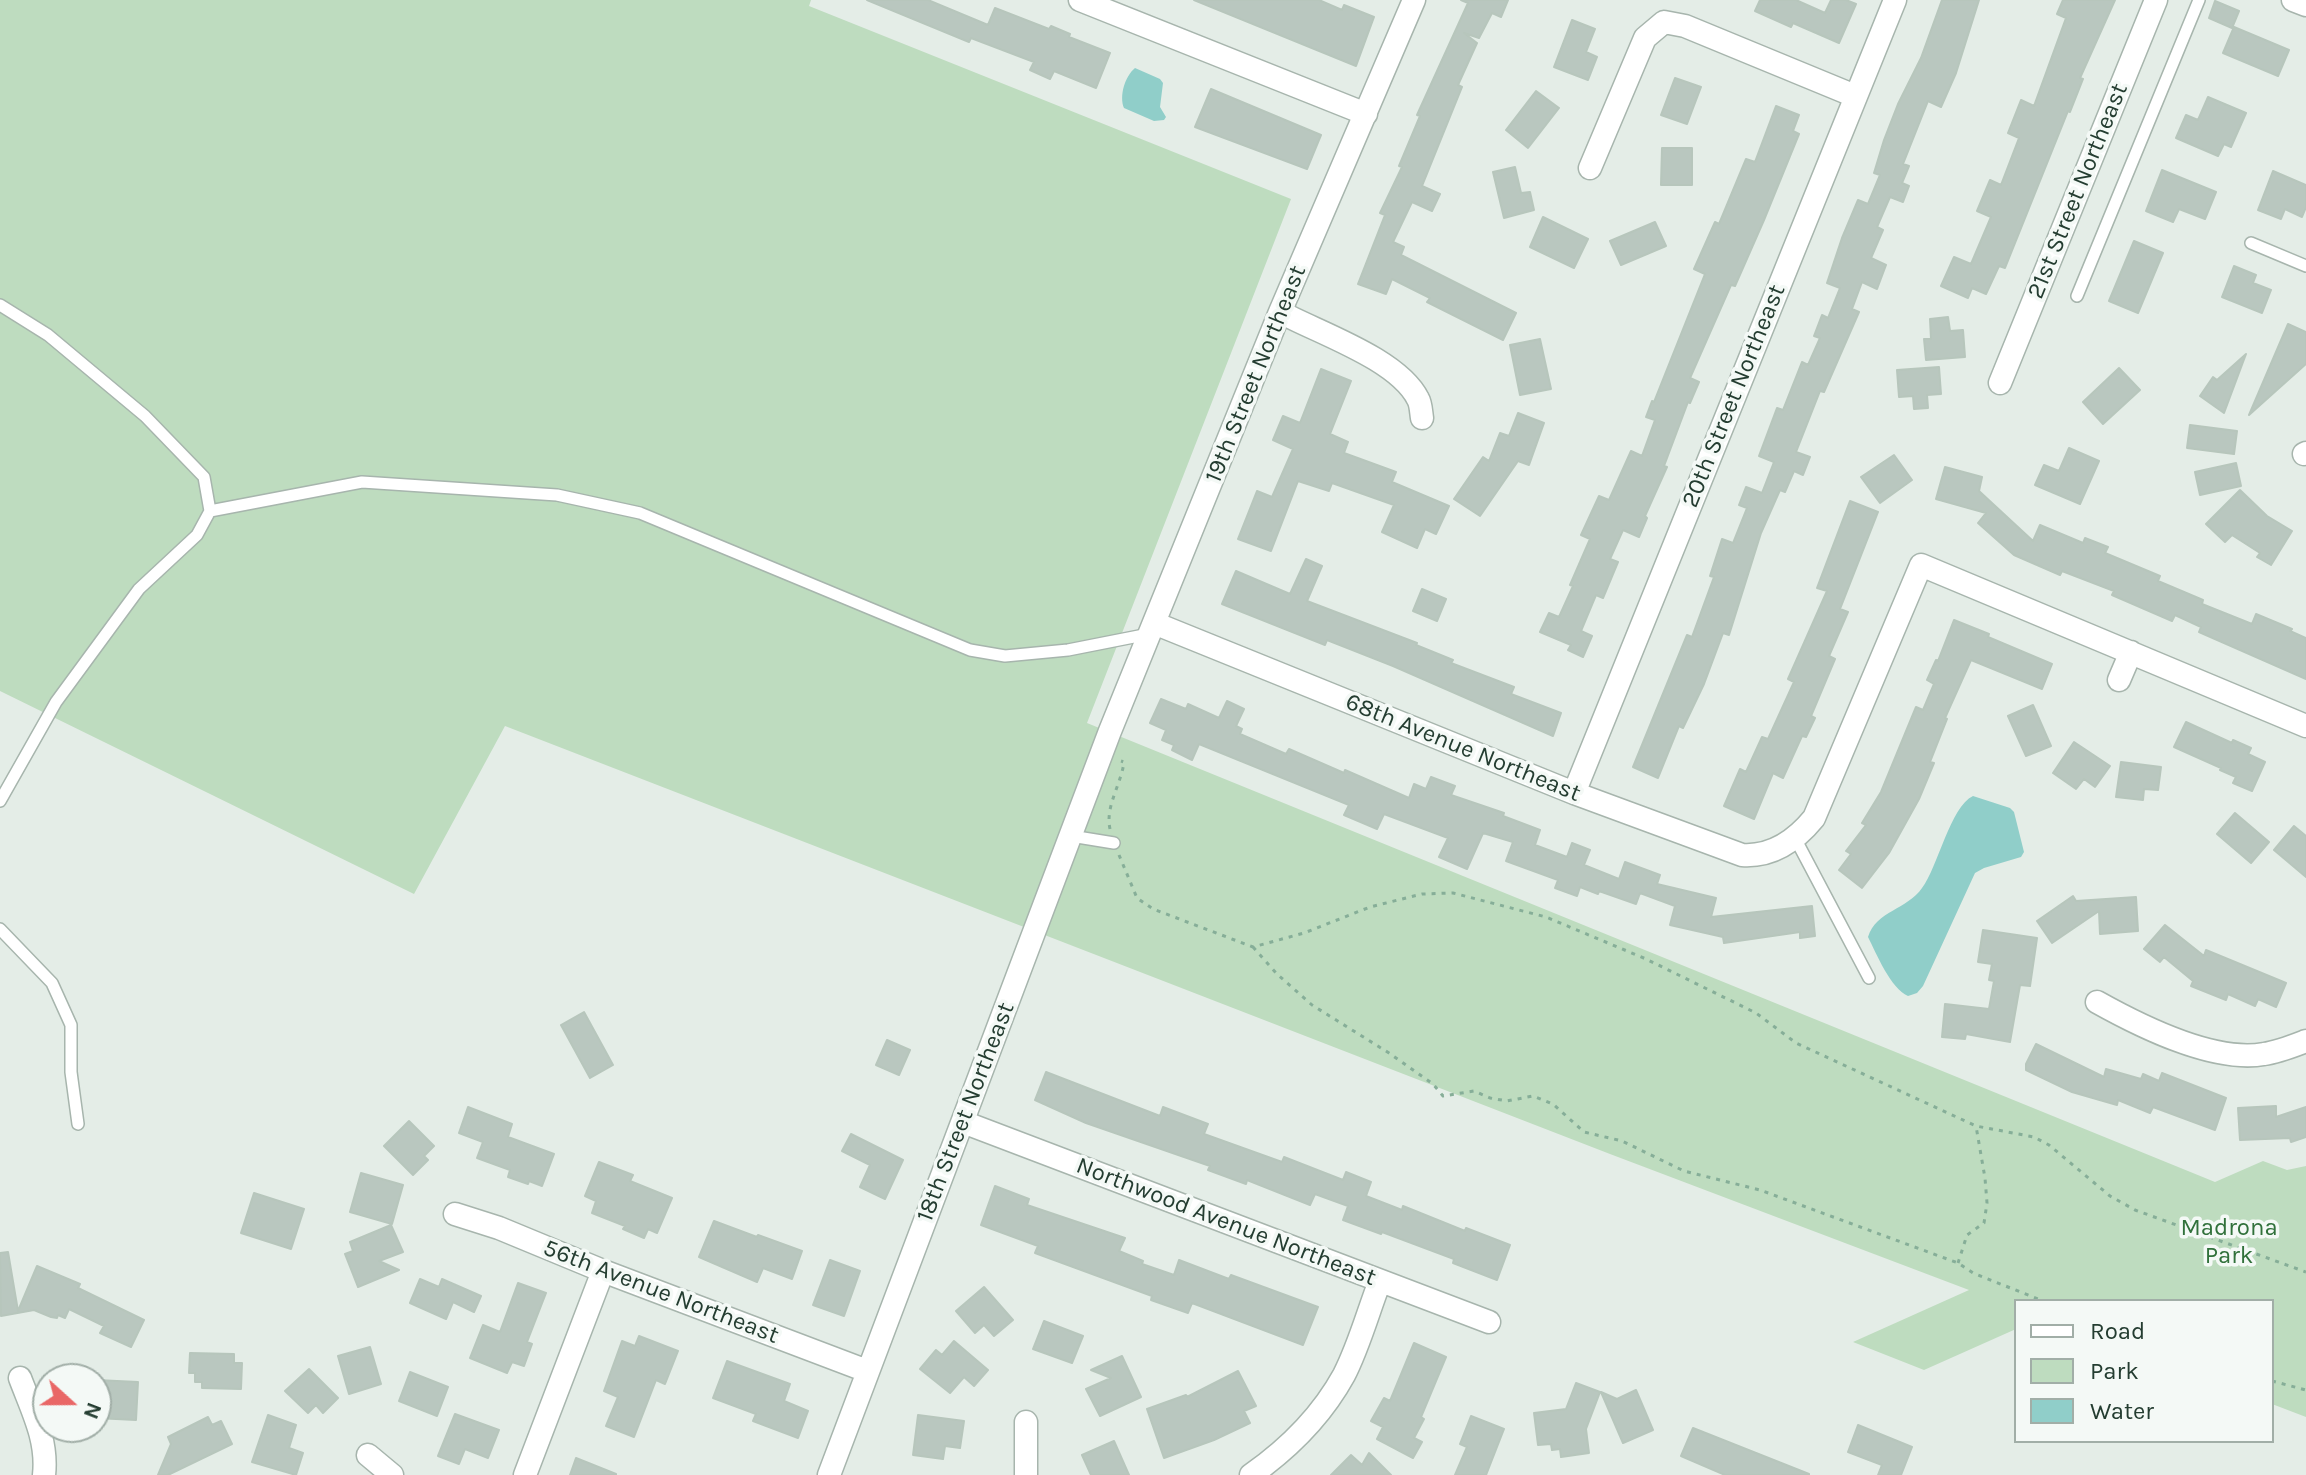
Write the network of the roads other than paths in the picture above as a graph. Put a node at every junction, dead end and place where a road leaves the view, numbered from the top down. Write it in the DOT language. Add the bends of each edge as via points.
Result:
graph roads {
  1 [pos="1080,0"];
  2 [pos="1414,0"];
  3 [pos="1895,0"];
  4 [pos="2156,0"];
  5 [pos="2199,0"];
  6 [pos="2293,0"];
  7 [pos="2306,5"];
  8 [pos="1855,96"];
  9 [pos="1366,114"];
  10 [pos="1590,168"];
  11 [pos="2251,243"];
  12 [pos="2306,266"];
  13 [pos="2077,296"];
  14 [pos="0,305"];
  15 [pos="1280,312"];
  16 [pos="2000,383"];
  17 [pos="1422,418"];
  18 [pos="210,511"];
  19 [pos="1152,628"];
  20 [pos="2131,652"];
  21 [pos="2119,680"];
  22 [pos="2306,726"];
  23 [pos="1103,750"];
  24 [pos="1574,793"];
  25 [pos="0,801"];
  26 [pos="1071,836"];
  27 [pos="1114,843"];
  28 [pos="1785,843"];
  29 [pos="0,929"];
  30 [pos="1869,978"];
  31 [pos="2097,1002"];
  32 [pos="2306,1041"];
  33 [pos="963,1122"];
  34 [pos="78,1124"];
  35 [pos="455,1214"];
  36 [pos="603,1271"];
  37 [pos="1380,1281"];
  38 [pos="1489,1322"];
  39 [pos="867,1371"];
  40 [pos="20,1378"];
  41 [pos="1026,1422"];
  42 [pos="368,1455"];
  43 [pos="44,1475"];
  44 [pos="392,1475"];
  45 [pos="525,1475"];
  46 [pos="829,1475"];
  47 [pos="1026,1475"];
  48 [pos="1251,1475"];
  1 -- 9 [label="street"];
  2 -- 9 [label="street, 19th Street Northeast"];
  3 -- 8 [label="street, 20th Street Northeast"];
  4 -- 16 [label="street, 21st Street Northeast"];
  5 -- 13 [label="lane"];
  6 -- 7 [label="street"];
  8 -- 10 [label="street" via="1664,22 1645,38"];
  8 -- 24 [label="street, 20th Street Northeast"];
  9 -- 15 [label="street, 19th Street Northeast"];
  11 -- 12 [label="lane"];
  14 -- 18 [label="lane" via="48,335 145,416 204,477"];
  15 -- 17 [label="street" via="1385,364 1419,400"];
  15 -- 19 [label="street, 19th Street Northeast"];
  18 -- 19 [label="lane" via="362,482 557,495 640,513 970,650 1005,656 1068,650"];
  18 -- 25 [label="lane" via="197,535 139,589 56,702"];
  19 -- 23 [label="street, 19th Street Northeast"];
  19 -- 24 [label="street, 68th Avenue Northeast"];
  20 -- 21 [label="street"];
  20 -- 22 [label="street"];
  20 -- 28 [label="street" via="1921,565 1814,818"];
  23 -- 26 [label="street, 18th Street Northeast"];
  24 -- 28 [label="street, 68th Avenue Northeast" via="1727,851 1756,856"];
  26 -- 27 [label="lane"];
  26 -- 33 [label="street, 18th Street Northeast"];
  28 -- 30 [label="lane"];
  29 -- 34 [label="lane" via="52,983 71,1025"];
  31 -- 32 [label="street" via="2136,1023 2226,1053 2263,1055"];
  33 -- 37 [label="street, Northwood Avenue Northeast"];
  33 -- 39 [label="street, 18th Street Northeast"];
  35 -- 36 [label="street, 56th Avenue Northeast"];
  36 -- 39 [label="street, 56th Avenue Northeast"];
  36 -- 45 [label="street"];
  37 -- 38 [label="street, Northwood Avenue Northeast"];
  37 -- 48 [label="street" via="1332,1394 1306,1428"];
  39 -- 46 [label="street, 18th Street Northeast"];
  40 -- 43 [label="street" via="41,1432"];
  41 -- 47 [label="street"];
  42 -- 44 [label="street"];
}
